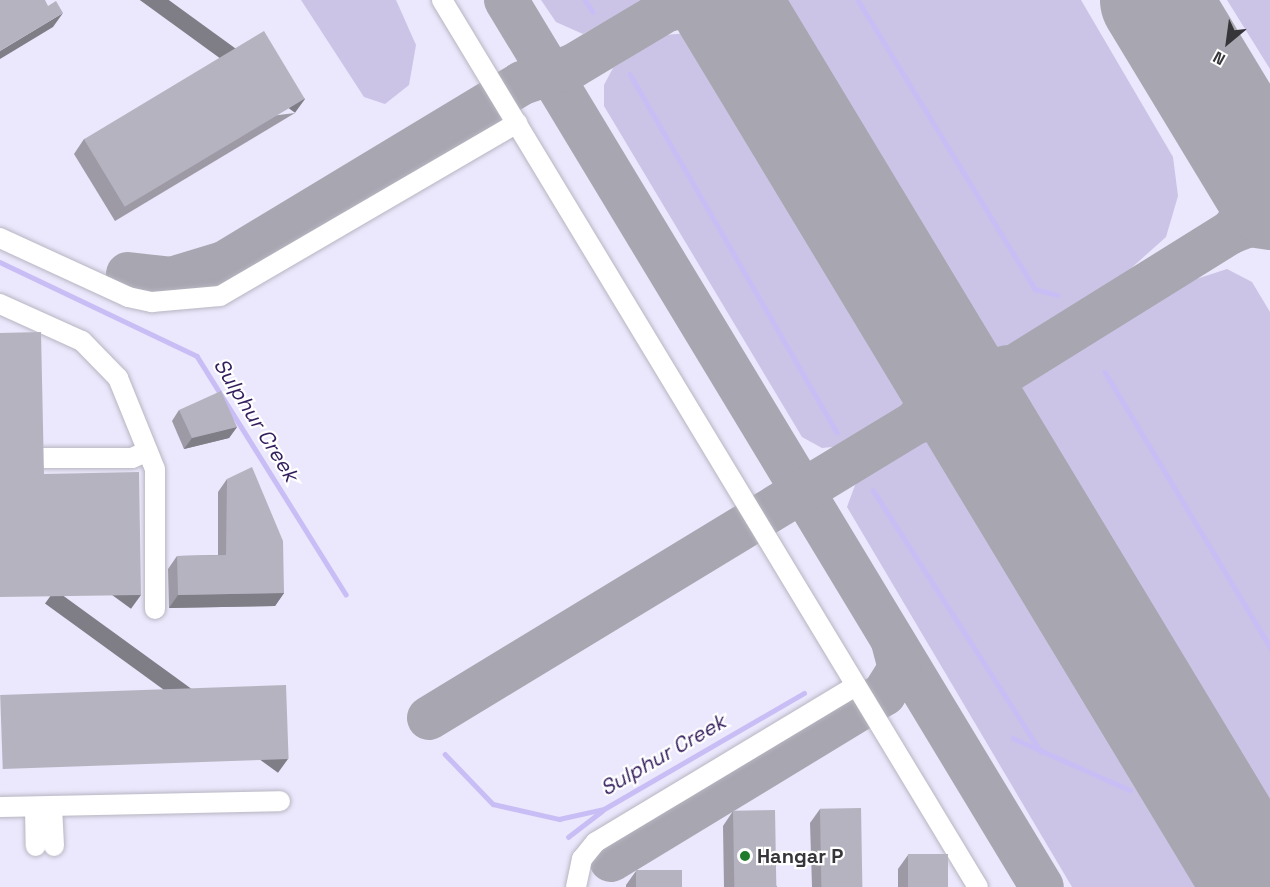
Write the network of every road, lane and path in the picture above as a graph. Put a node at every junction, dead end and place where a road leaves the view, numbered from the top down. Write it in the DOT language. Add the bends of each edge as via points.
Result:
graph roads {
  1 [pos="442,0"];
  2 [pos="517,123"];
  3 [pos="0,238"];
  4 [pos="0,304"];
  5 [pos="148,451"];
  6 [pos="43,458"];
  7 [pos="155,609"];
  8 [pos="856,686"];
  9 [pos="280,801"];
  10 [pos="44,806"];
  11 [pos="0,807"];
  12 [pos="45,846"];
  13 [pos="576,887"];
  14 [pos="978,887"];
  1 -- 2 [label="lane"];
  2 -- 3 [label="lane" via="220,296 189,302 128,297"];
  2 -- 8 [label="lane"];
  4 -- 5 [label="lane" via="82,341 100,355 118,378"];
  5 -- 6 [label="lane" via="132,458"];
  5 -- 7 [label="lane" via="158,496"];
  8 -- 13 [label="lane" via="596,842 582,859"];
  8 -- 14 [label="lane"];
  9 -- 10 [label="lane"];
  10 -- 11 [label="lane"];
  10 -- 12 [label="lane"];
}
